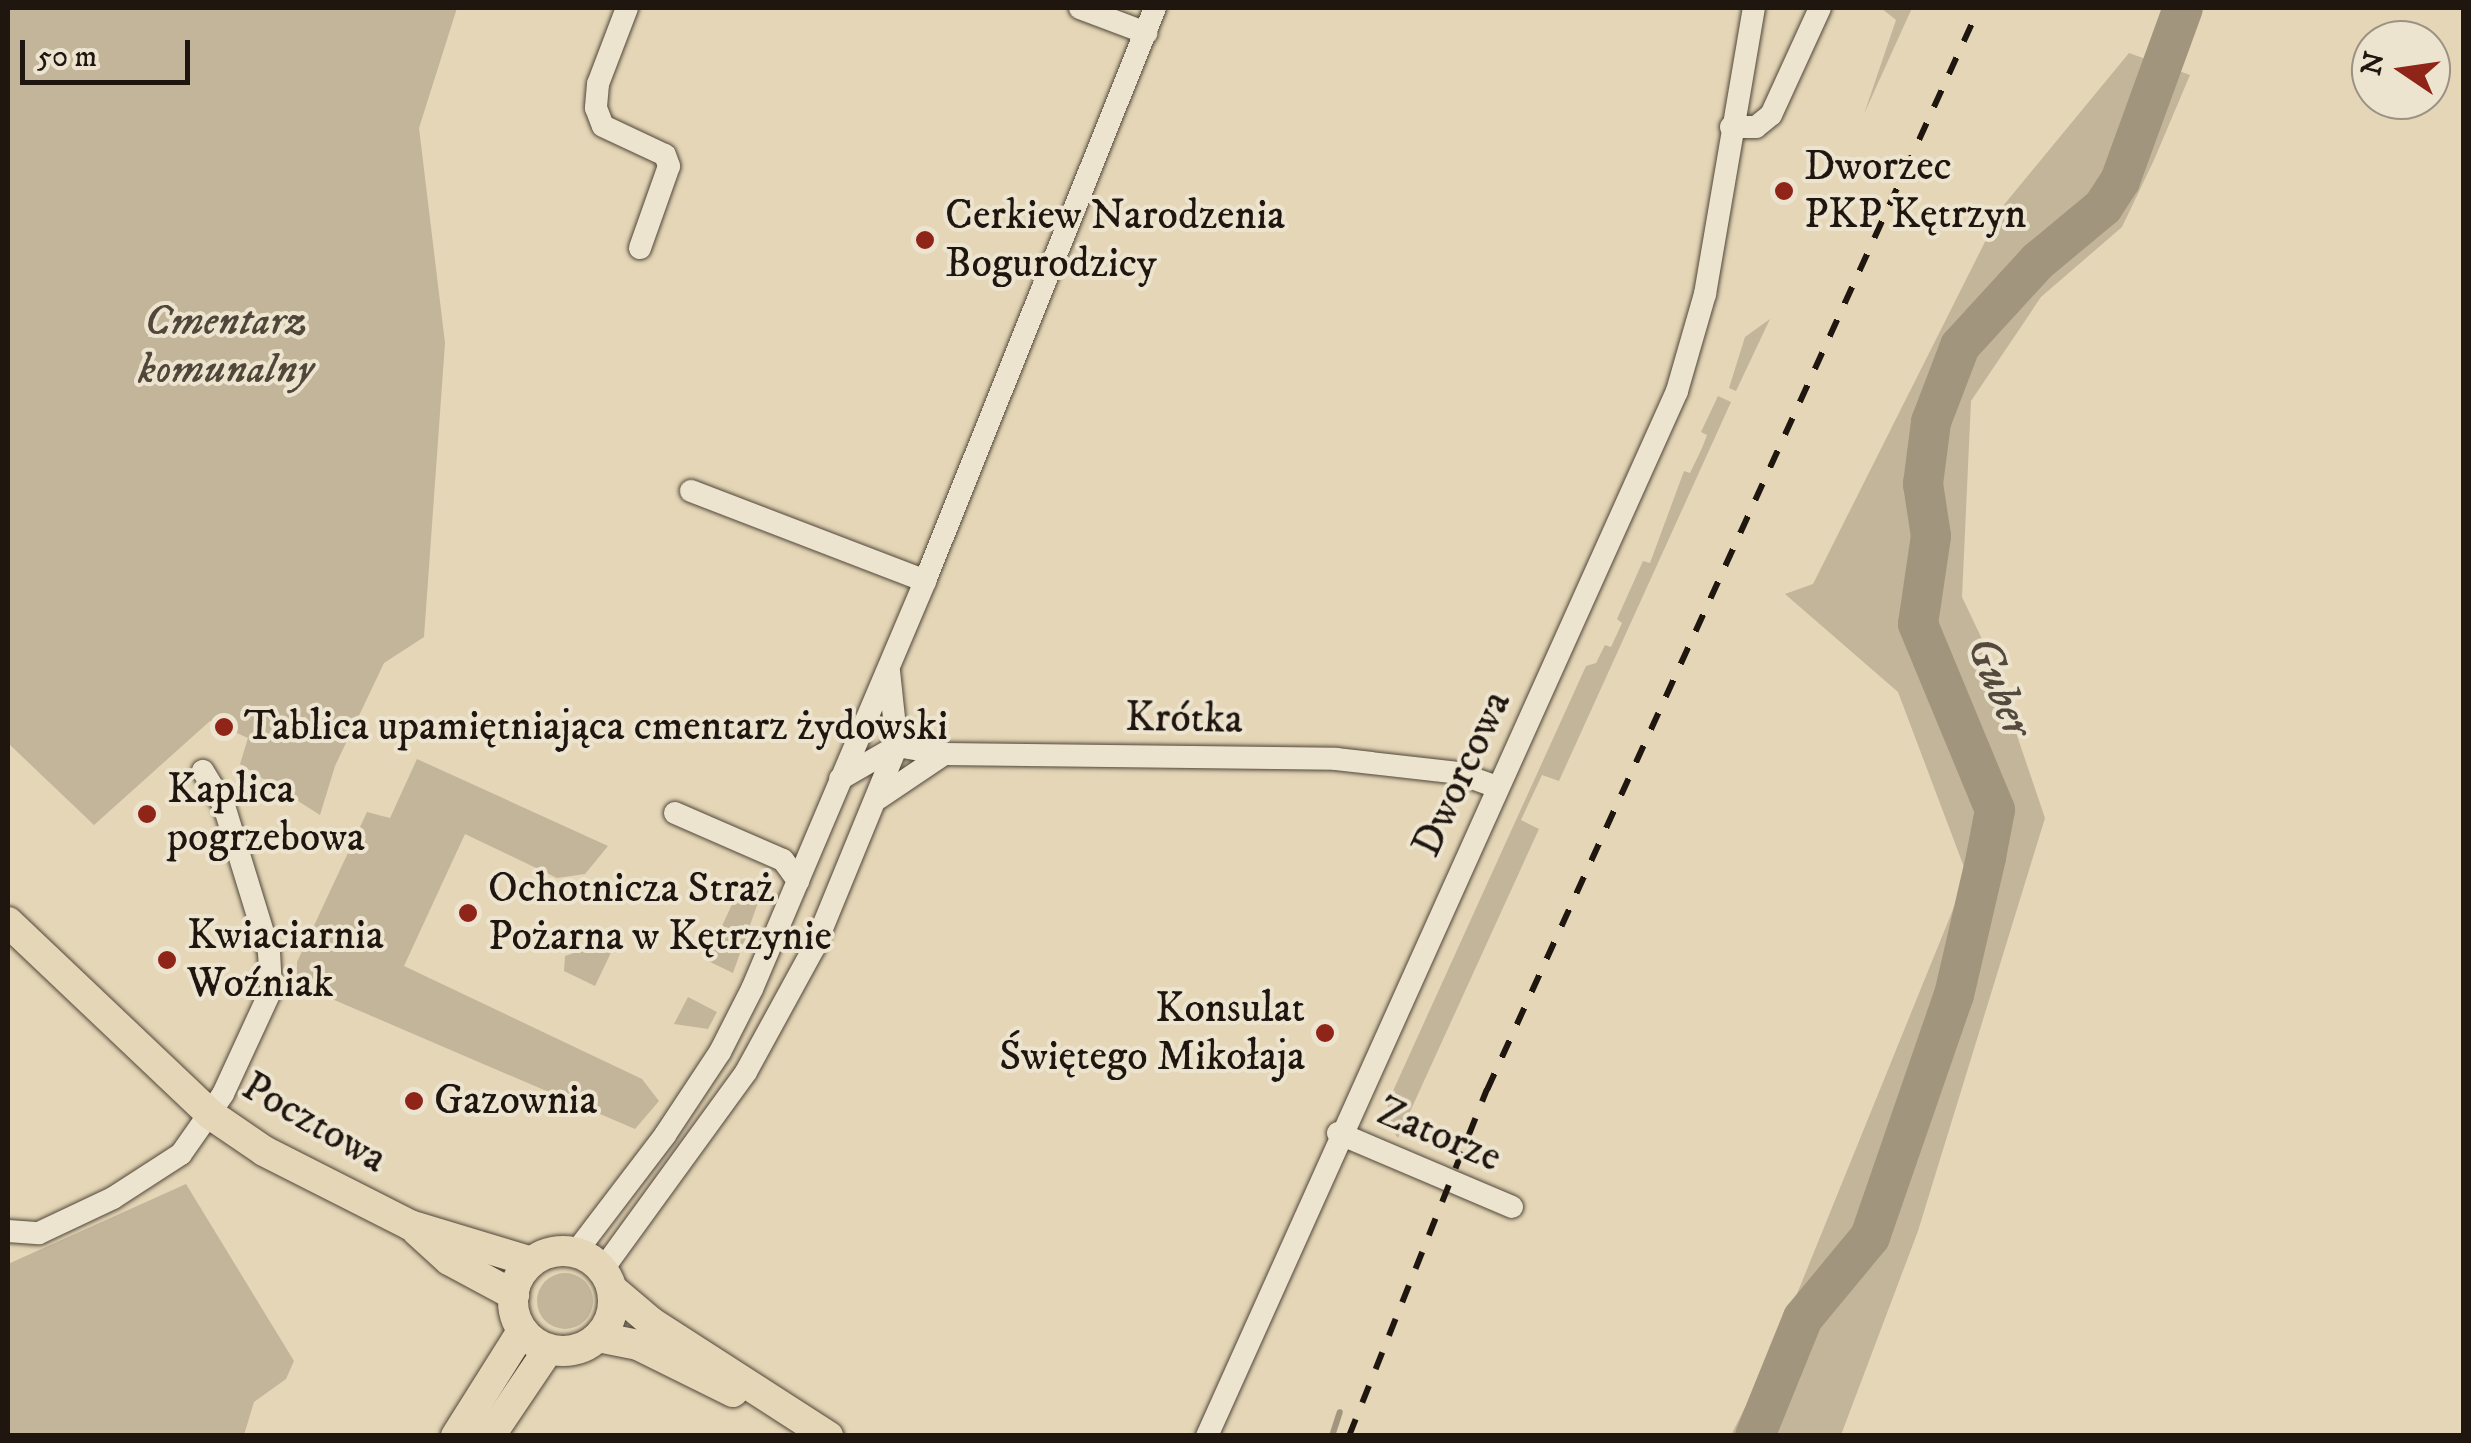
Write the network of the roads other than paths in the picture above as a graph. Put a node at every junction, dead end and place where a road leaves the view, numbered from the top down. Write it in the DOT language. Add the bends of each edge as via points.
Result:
graph roads {
  1 [pos="628,8"];
  2 [pos="1080,8"];
  3 [pos="1155,8"];
  4 [pos="1754,8"];
  5 [pos="1820,8"];
  6 [pos="1146,33"];
  7 [pos="1731,127"];
  8 [pos="640,248"];
  9 [pos="692,491"];
  10 [pos="925,582"];
  11 [pos="888,668"];
  12 [pos="898,746"];
  13 [pos="944,754"];
  14 [pos="203,771"];
  15 [pos="840,779"];
  16 [pos="1497,787"];
  17 [pos="880,798"];
  18 [pos="676,814"];
  19 [pos="798,881"];
  20 [pos="836,897"];
  21 [pos="8,922"];
  22 [pos="210,1114"];
  23 [pos="1338,1133"];
  24 [pos="1512,1206"];
  25 [pos="410,1225"];
  26 [pos="8,1230"];
  27 [pos="576,1252"];
  28 [pos="532,1262"];
  29 [pos="608,1279"];
  30 [pos="514,1296"];
  31 [pos="522,1330"];
  32 [pos="598,1337"];
  33 [pos="548,1350"];
  34 [pos="827,1435"];
  35 [pos="456,1436"];
  36 [pos="490,1436"];
  37 [pos="1207,1436"];
  1 -- 8 [label="street" via="598,84 596,108 603,126 666,154 669,166"];
  2 -- 6 [label="street"];
  3 -- 6 [label="street"];
  4 -- 7 [label="street, Dworcowa"];
  5 -- 7 [label="street" via="1771,115 1756,127"];
  6 -- 10 [label="street"];
  7 -- 16 [label="street, Dworcowa" via="1705,294 1682,378"];
  9 -- 10 [label="street"];
  10 -- 11 [label="street"];
  11 -- 12 [label="street"];
  11 -- 15 [label="street"];
  12 -- 13 [label="street, Krótka"];
  12 -- 15 [label="street"];
  12 -- 17 [label="street"];
  13 -- 16 [label="street, Krótka" via="1336,760 1458,774"];
  13 -- 17 [label="street"];
  14 -- 22 [label="street" via="224,806 269,952 271,990"];
  15 -- 19 [label="street"];
  16 -- 23 [label="street, Dworcowa"];
  17 -- 20 [label="street"];
  18 -- 19 [label="street" via="783,860"];
  19 -- 20 [label="street"];
  19 -- 27 [label="street" via="720,1052"];
  20 -- 29 [label="street" via="746,1072"];
  21 -- 22 [label="main road, Pocztowa"];
  22 -- 25 [label="main road, Pocztowa" via="264,1150"];
  22 -- 26 [label="street" via="181,1154 112,1198 39,1233"];
  23 -- 24 [label="street, Zatorze"];
  23 -- 37 [label="street, Dworcowa"];
  25 -- 28 [label="main road, Pocztowa"];
  25 -- 30 [label="main road, Pocztowa" via="449,1260"];
  27 -- 28 [label="main road"];
  27 -- 29 [label="main road"];
  28 -- 30 [label="main road"];
  29 -- 32 [label="main road" via="612,1308"];
  29 -- 34 [label="main road" via="651,1322"];
  30 -- 31 [label="main road"];
  31 -- 33 [label="main road"];
  31 -- 35 [label="main road"];
  32 -- 33 [label="main road" via="586,1348"];
  32 -- 34 [label="main road" via="638,1345"];
  33 -- 36 [label="main road"];
}
